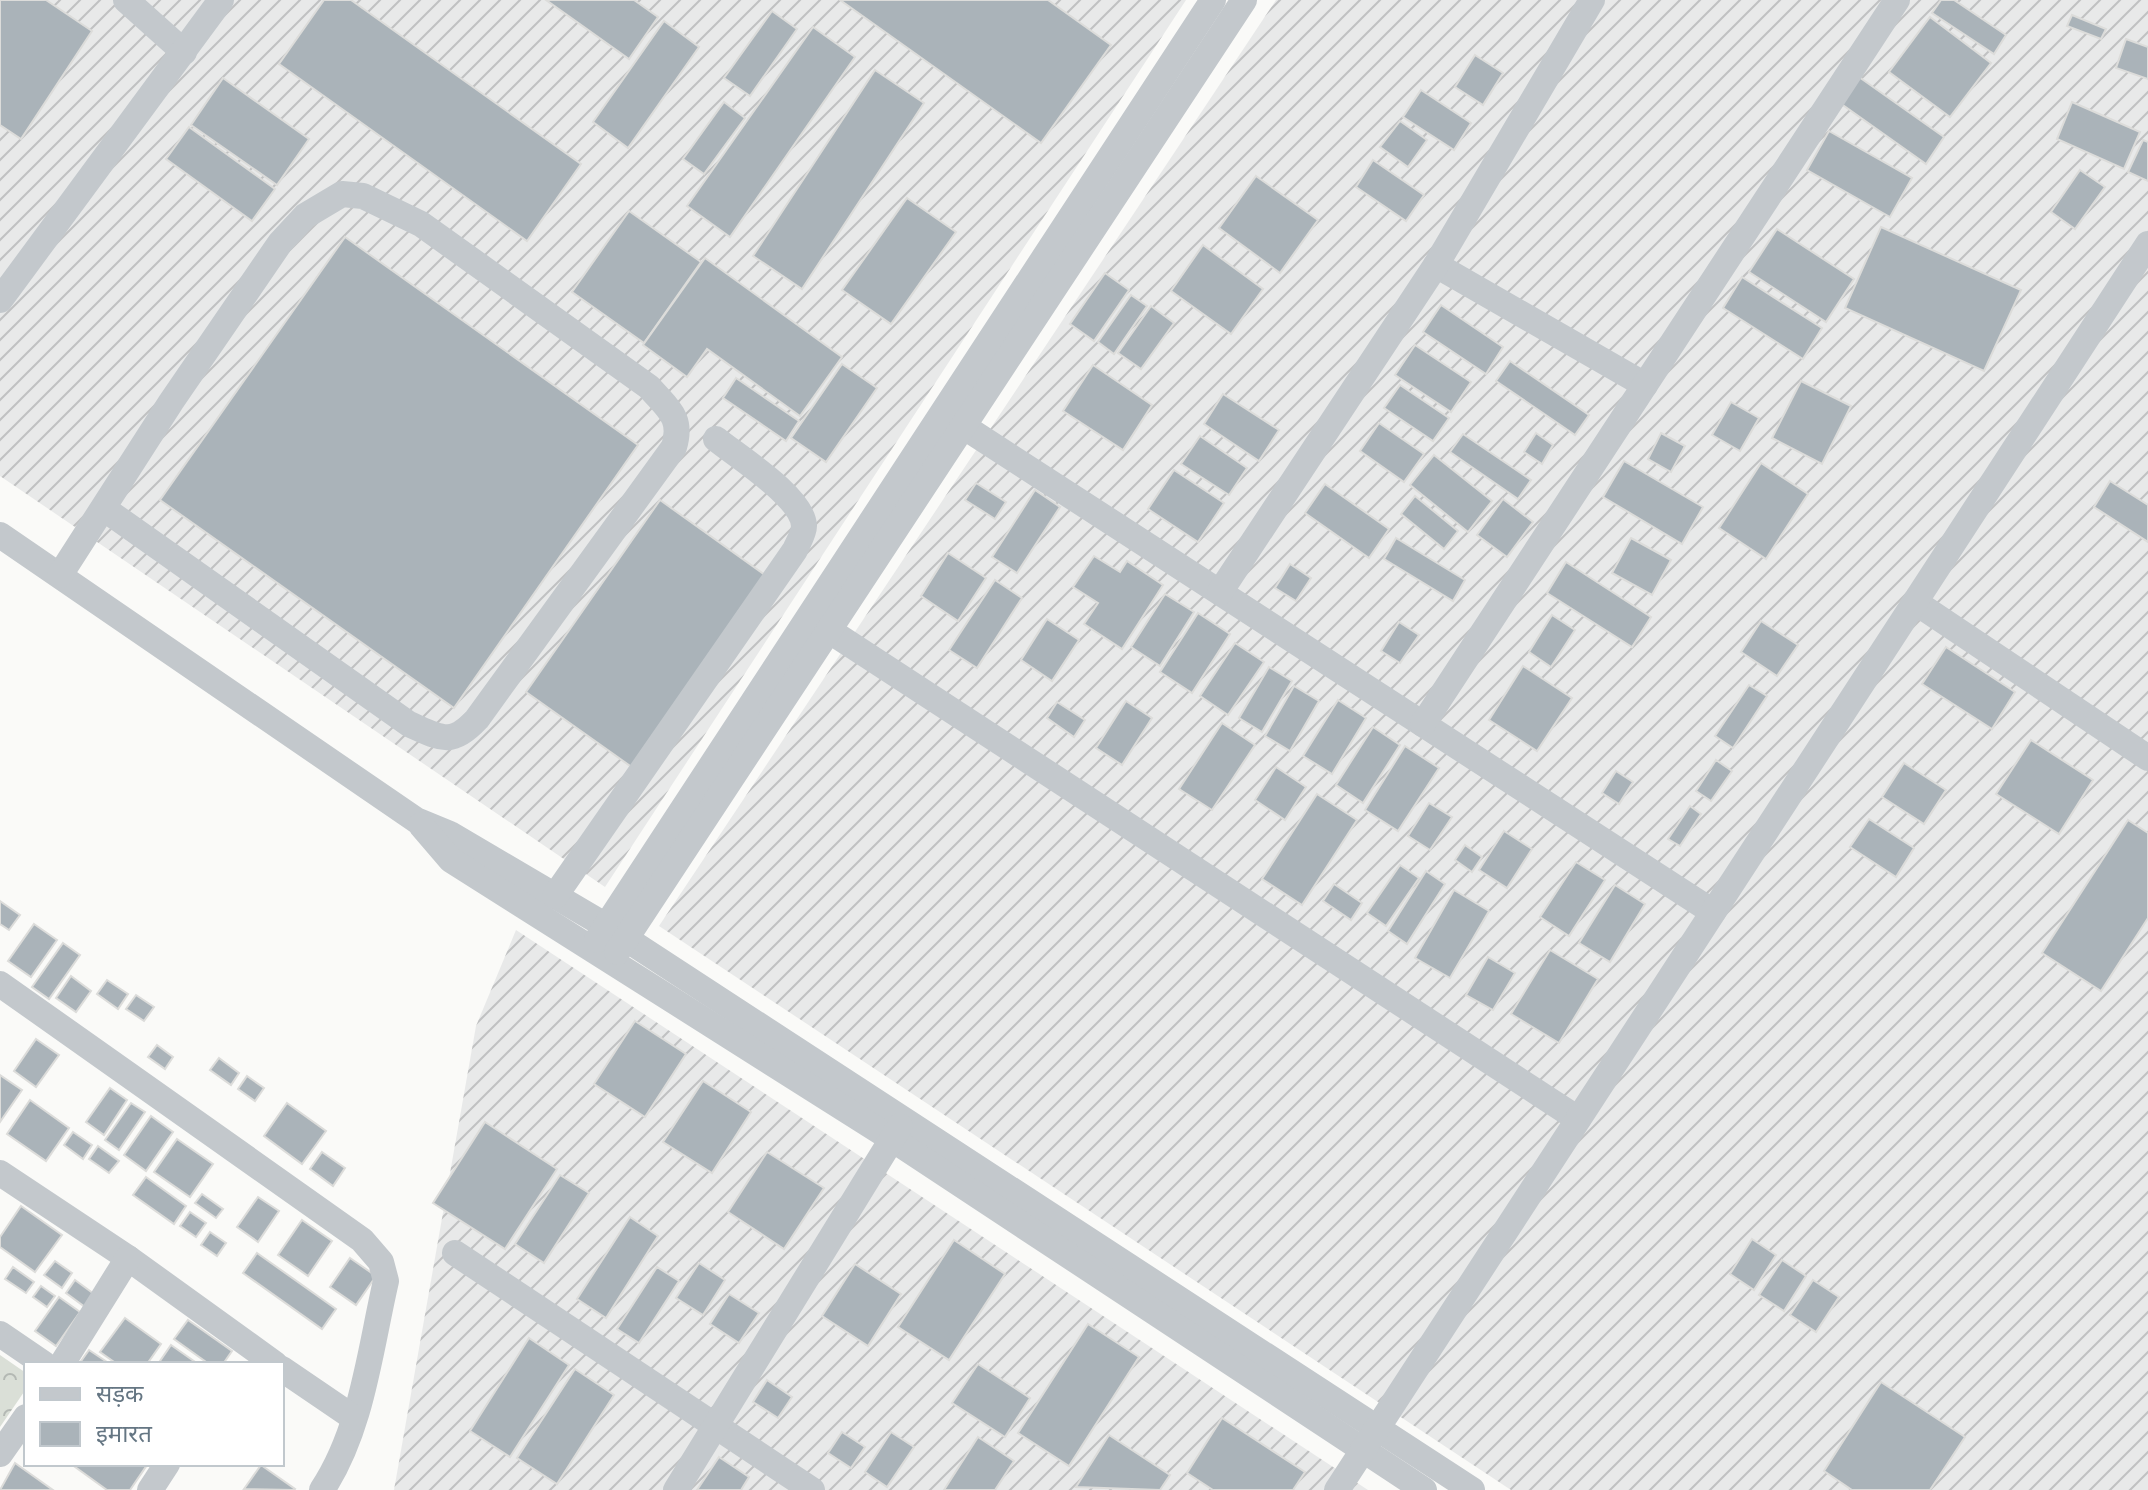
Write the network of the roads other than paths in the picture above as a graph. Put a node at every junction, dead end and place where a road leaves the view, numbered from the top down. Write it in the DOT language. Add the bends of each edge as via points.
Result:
graph roads {
  1 [pos="126,0"];
  2 [pos="221,0"];
  3 [pos="1213,0"];
  4 [pos="1244,0"];
  5 [pos="1592,0"];
  6 [pos="1897,0"];
  7 [pos="184,52"];
  8 [pos="2148,244"];
  9 [pos="1436,265"];
  10 [pos="0,300"];
  11 [pos="1645,385"];
  12 [pos="953,420"];
  13 [pos="716,439"];
  14 [pos="103,508"];
  15 [pos="0,535"];
  16 [pos="60,575"];
  17 [pos="1220,592"];
  18 [pos="1915,602"];
  19 [pos="819,624"];
  20 [pos="1423,724"];
  21 [pos="2148,758"];
  22 [pos="416,820"];
  23 [pos="555,896"];
  24 [pos="1713,912"];
  25 [pos="617,933"];
  26 [pos="600,956"];
  27 [pos="0,984"];
  28 [pos="1578,1119"];
  29 [pos="898,1130"];
  30 [pos="0,1173"];
  31 [pos="455,1253"];
  32 [pos="128,1258"];
  33 [pos="0,1334"];
  34 [pos="241,1354"];
  35 [pos="41,1362"];
  36 [pos="63,1362"];
  37 [pos="268,1362"];
  38 [pos="284,1370"];
  39 [pos="354,1418"];
  40 [pos="24,1420"];
  41 [pos="717,1429"];
  42 [pos="1370,1439"];
  43 [pos="0,1454"];
  44 [pos="166,1466"];
  45 [pos="150,1490"];
  46 [pos="322,1490"];
  47 [pos="676,1490"];
  48 [pos="812,1490"];
  49 [pos="1337,1490"];
  50 [pos="1424,1490"];
  51 [pos="1472,1490"];
  1 -- 7 [label="street"];
  2 -- 7 [label="street"];
  3 -- 12 [label="street"];
  4 -- 12 [label="street"];
  5 -- 9 [label="street"];
  6 -- 11 [label="street"];
  7 -- 10 [label="street"];
  8 -- 18 [label="street"];
  9 -- 11 [label="street"];
  9 -- 17 [label="street"];
  11 -- 20 [label="street"];
  12 -- 17 [label="street"];
  12 -- 19 [label="street"];
  13 -- 23 [label="street" via="785,494 804,528 795,550"];
  14 -- 14 [label="street" via="280,243 305,216 342,194 363,196 421,224 649,387 674,415 679,430 674,447 477,719 462,735 442,739 409,724"];
  14 -- 16 [label="street"];
  15 -- 16 [label="street"];
  16 -- 22 [label="street"];
  17 -- 20 [label="street"];
  18 -- 21 [label="street"];
  18 -- 24 [label="street"];
  19 -- 25 [label="street"];
  19 -- 28 [label="street"];
  20 -- 24 [label="street"];
  22 -- 23 [label="street" via="450,834"];
  22 -- 26 [label="street" via="451,860"];
  23 -- 25 [label="street"];
  24 -- 28 [label="street"];
  25 -- 26 [label="street"];
  25 -- 29 [label="street"];
  26 -- 29 [label="street"];
  27 -- 39 [label="street" via="362,1240 381,1262 386,1281"];
  28 -- 42 [label="street"];
  29 -- 41 [label="street"];
  29 -- 42 [label="street"];
  30 -- 32 [label="street"];
  31 -- 41 [label="street"];
  32 -- 34 [label="street"];
  32 -- 36 [label="street"];
  33 -- 35 [label="street"];
  34 -- 37 [label="street"];
  38 -- 39 [label="street"];
  39 -- 46 [label="street" via="339,1464"];
  40 -- 43 [label="street"];
  41 -- 47 [label="street"];
  41 -- 48 [label="street"];
  42 -- 49 [label="street"];
  42 -- 50 [label="street"];
  42 -- 51 [label="street"];
  44 -- 45 [label="street"];
}
